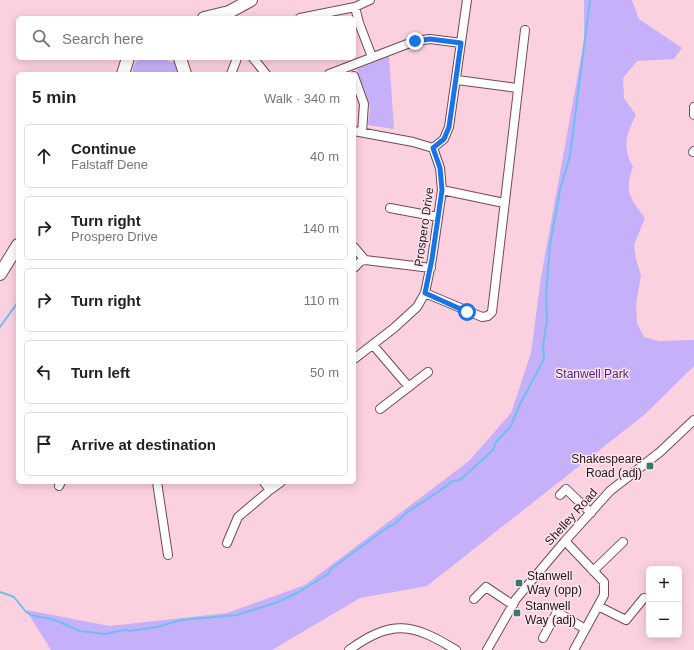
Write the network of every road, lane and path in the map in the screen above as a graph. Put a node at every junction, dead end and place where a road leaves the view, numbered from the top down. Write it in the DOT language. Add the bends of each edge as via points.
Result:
graph roads {
  1 [pos="252,0"];
  2 [pos="370,0"];
  3 [pos="467,0"];
  4 [pos="355,7"];
  5 [pos="226,15"];
  6 [pos="310,16"];
  7 [pos="524,30"];
  8 [pos="461,43"];
  9 [pos="372,57"];
  10 [pos="127,60"];
  11 [pos="254,60"];
  12 [pos="236,61"];
  13 [pos="124,72"];
  14 [pos="232,72"];
  15 [pos="264,72"];
  16 [pos="352,72"];
  17 [pos="457,80"];
  18 [pos="356,83"];
  19 [pos="517,88"];
  20 [pos="694,106"];
  21 [pos="694,115"];
  22 [pos="358,132"];
  23 [pos="433,148"];
  24 [pos="442,190"];
  25 [pos="504,203"];
  26 [pos="390,208"];
  27 [pos="438,217"];
  28 [pos="16,248"];
  29 [pos="356,249"];
  30 [pos="366,260"];
  31 [pos="356,266"];
  32 [pos="431,268"];
  33 [pos="0,274"];
  34 [pos="425,293"];
  35 [pos="373,344"];
  36 [pos="356,357"];
  37 [pos="428,372"];
  38 [pos="409,387"];
  39 [pos="380,409"];
  40 [pos="694,420"];
  41 [pos="157,484"];
  42 [pos="266,484"];
  43 [pos="278,484"];
  44 [pos="270,490"];
  45 [pos="560,495"];
  46 [pos="591,513"];
  47 [pos="565,542"];
  48 [pos="623,542"];
  49 [pos="227,543"];
  50 [pos="168,555"];
  51 [pos="593,571"];
  52 [pos="644,598"];
  53 [pos="474,599"];
  54 [pos="513,605"];
  55 [pos="598,606"];
  56 [pos="586,629"];
  57 [pos="543,638"];
  58 [pos="349,650"];
  59 [pos="456,650"];
  60 [pos="487,650"];
  61 [pos="574,650"];
  1 -- 5 [label="highway"];
  2 -- 4 [label="street"];
  3 -- 8 [label="street"];
  4 -- 6 [label="street"];
  4 -- 9 [label="street"];
  7 -- 19 [label="street"];
  8 -- 9 [label="street" via="422,39"];
  8 -- 17 [label="street"];
  9 -- 16 [label="street"];
  10 -- 13 [label="highway"];
  11 -- 15 [label="street"];
  12 -- 14 [label="street"];
  17 -- 19 [label="street"];
  17 -- 23 [label="street" via="447,132 444,139"];
  18 -- 22 [label="street" via="364,104"];
  19 -- 25 [label="street"];
  20 -- 21 [label="street"];
  22 -- 23 [label="street"];
  23 -- 24 [label="street, Prospero Drive" via="440,168"];
  24 -- 25 [label="street"];
  24 -- 27 [label="street, Prospero Drive"];
  25 -- 34 [label="street" via="492,312 482,317"];
  26 -- 27 [label="street"];
  27 -- 32 [label="street, Prospero Drive"];
  28 -- 33 [label="highway"];
  29 -- 30 [label="street"];
  30 -- 31 [label="street"];
  30 -- 32 [label="street"];
  32 -- 34 [label="street, Prospero Drive"];
  34 -- 35 [label="street, Prospero Drive" via="416,307"];
  35 -- 36 [label="street, Prospero Drive"];
  35 -- 38 [label="street"];
  37 -- 38 [label="street"];
  38 -- 39 [label="street"];
  40 -- 46 [label="street, Shelley Road" via="660,452 610,491"];
  41 -- 50 [label="street"];
  42 -- 44 [label="street"];
  43 -- 44 [label="street"];
  44 -- 49 [label="street" via="238,517"];
  45 -- 46 [label="street" via="566,490"];
  46 -- 47 [label="street, Shelley Road"];
  47 -- 51 [label="street"];
  47 -- 54 [label="street, Shelley Road"];
  48 -- 51 [label="street"];
  51 -- 55 [label="street" via="604,582 604,595"];
  52 -- 55 [label="street" via="626,620"];
  53 -- 54 [label="street" via="486,587"];
  54 -- 60 [label="street, Shelley Road"];
  55 -- 56 [label="street"];
  56 -- 57 [label="street" via="557,612"];
  56 -- 61 [label="street"];
  58 -- 59 [label="street" via="382,631 398,628 417,630"];
}
